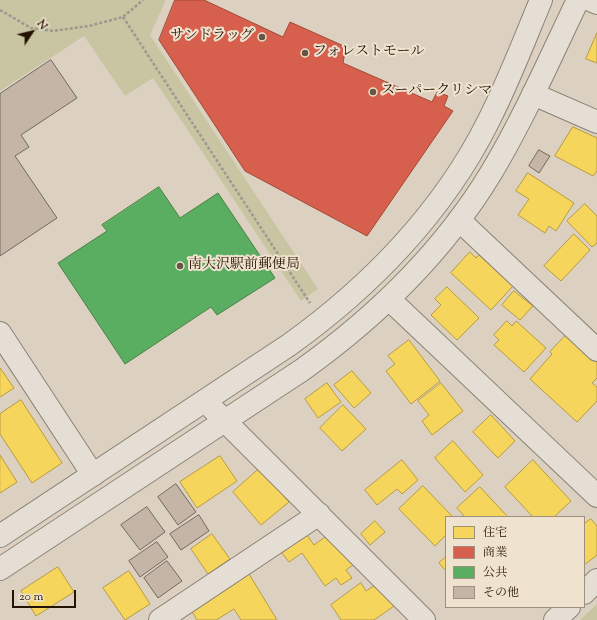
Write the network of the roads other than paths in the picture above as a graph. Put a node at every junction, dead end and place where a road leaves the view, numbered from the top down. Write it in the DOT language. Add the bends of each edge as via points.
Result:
graph roads {
  1 [pos="541,0"];
  2 [pos="578,0"];
  3 [pos="590,0"];
  4 [pos="597,3"];
  5 [pos="533,94"];
  6 [pos="597,122"];
  7 [pos="459,220"];
  8 [pos="389,299"];
  9 [pos="0,332"];
  10 [pos="597,350"];
  11 [pos="205,401"];
  12 [pos="225,421"];
  13 [pos="93,475"];
  14 [pos="597,496"];
  15 [pos="319,514"];
  16 [pos="0,536"];
  17 [pos="0,569"];
  18 [pos="597,580"];
  19 [pos="585,591"];
  20 [pos="568,608"];
  21 [pos="160,620"];
  22 [pos="424,620"];
  23 [pos="555,620"];
  1 -- 11 [label="street" via="487,123 440,200 382,267 343,303 289,345"];
  2 -- 5 [label="street"];
  3 -- 4 [label="street"];
  5 -- 6 [label="street"];
  5 -- 7 [label="street" via="491,173"];
  7 -- 8 [label="street"];
  7 -- 10 [label="street"];
  8 -- 12 [label="street" via="330,350"];
  8 -- 14 [label="street"];
  9 -- 13 [label="street"];
  11 -- 12 [label="street"];
  11 -- 13 [label="street"];
  12 -- 15 [label="street"];
  12 -- 17 [label="street"];
  13 -- 16 [label="street"];
  15 -- 21 [label="street"];
  15 -- 22 [label="street"];
  18 -- 19 [label="street"];
  20 -- 23 [label="street"];
}
